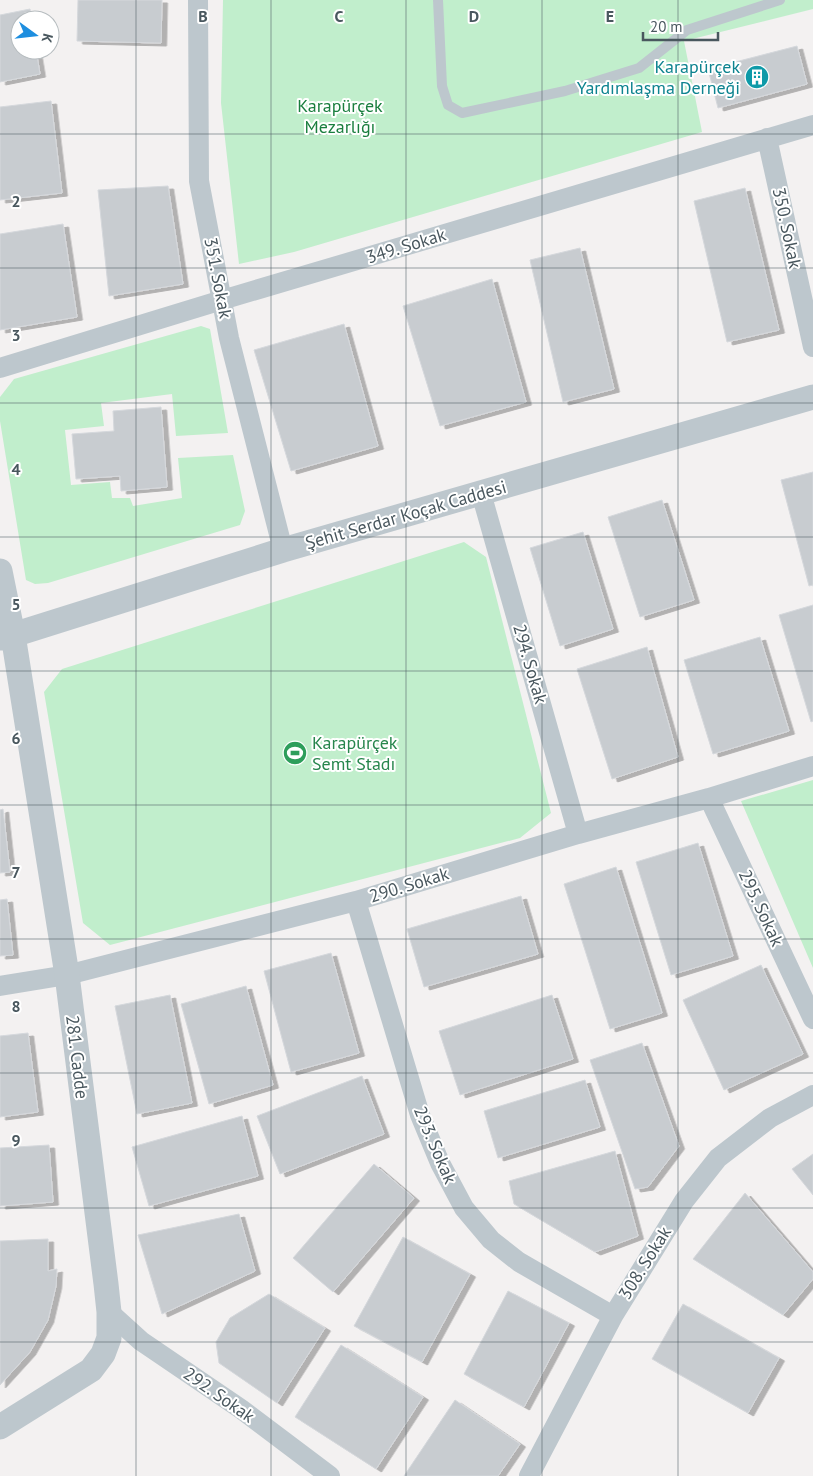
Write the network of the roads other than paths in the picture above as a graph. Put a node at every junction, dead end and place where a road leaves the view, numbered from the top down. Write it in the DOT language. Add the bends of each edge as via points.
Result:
graph roads {
  1 [pos="198,0"];
  2 [pos="438,0"];
  3 [pos="780,0"];
  4 [pos="813,125"];
  5 [pos="767,138"];
  6 [pos="222,300"];
  7 [pos="813,347"];
  8 [pos="0,368"];
  9 [pos="813,396"];
  10 [pos="481,493"];
  11 [pos="283,550"];
  12 [pos="0,572"];
  13 [pos="6,636"];
  14 [pos="813,766"];
  15 [pos="708,798"];
  16 [pos="578,834"];
  17 [pos="356,902"];
  18 [pos="67,975"];
  19 [pos="0,986"];
  20 [pos="813,1019"];
  21 [pos="813,1095"];
  22 [pos="109,1312"];
  23 [pos="613,1316"];
  24 [pos="0,1427"];
  25 [pos="330,1476"];
  26 [pos="529,1476"];
  1 -- 6 [label="street, 351. Sokak" via="200,181"];
  2 -- 3 [label="lane" via="442,86 448,106 462,113 565,91 638,68 687,30"];
  4 -- 5 [label="street, 349. Sokak"];
  5 -- 6 [label="street, 349. Sokak"];
  5 -- 7 [label="street, 350. Sokak"];
  6 -- 8 [label="street, 349. Sokak"];
  6 -- 11 [label="street, 351. Sokak"];
  9 -- 10 [label="street, Şehit Serdar Koçak Caddesi"];
  10 -- 11 [label="street, Şehit Serdar Koçak Caddesi"];
  10 -- 16 [label="street, 294. Sokak"];
  11 -- 13 [label="street, Şehit Serdar Koçak Caddesi"];
  12 -- 13 [label="street, 281. Cadde"];
  13 -- 18 [label="street, 281. Cadde"];
  14 -- 15 [label="street, 290. Sokak"];
  15 -- 16 [label="street, 290. Sokak"];
  15 -- 20 [label="street, 295. Sokak"];
  16 -- 17 [label="street, 290. Sokak"];
  17 -- 18 [label="street, 290. Sokak"];
  17 -- 23 [label="street, 293. Sokak" via="420,1115 464,1208 490,1240 519,1262"];
  18 -- 19 [label="street, 290. Sokak"];
  18 -- 22 [label="street, 281. Cadde"];
  21 -- 23 [label="street, 308. Sokak" via="770,1118 718,1158 684,1201"];
  22 -- 24 [label="street, 281. Cadde" via="109,1338 91,1370"];
  22 -- 25 [label="street, 292. Sokak" via="141,1341 241,1409"];
  23 -- 26 [label="street, 308. Sokak"];
}
